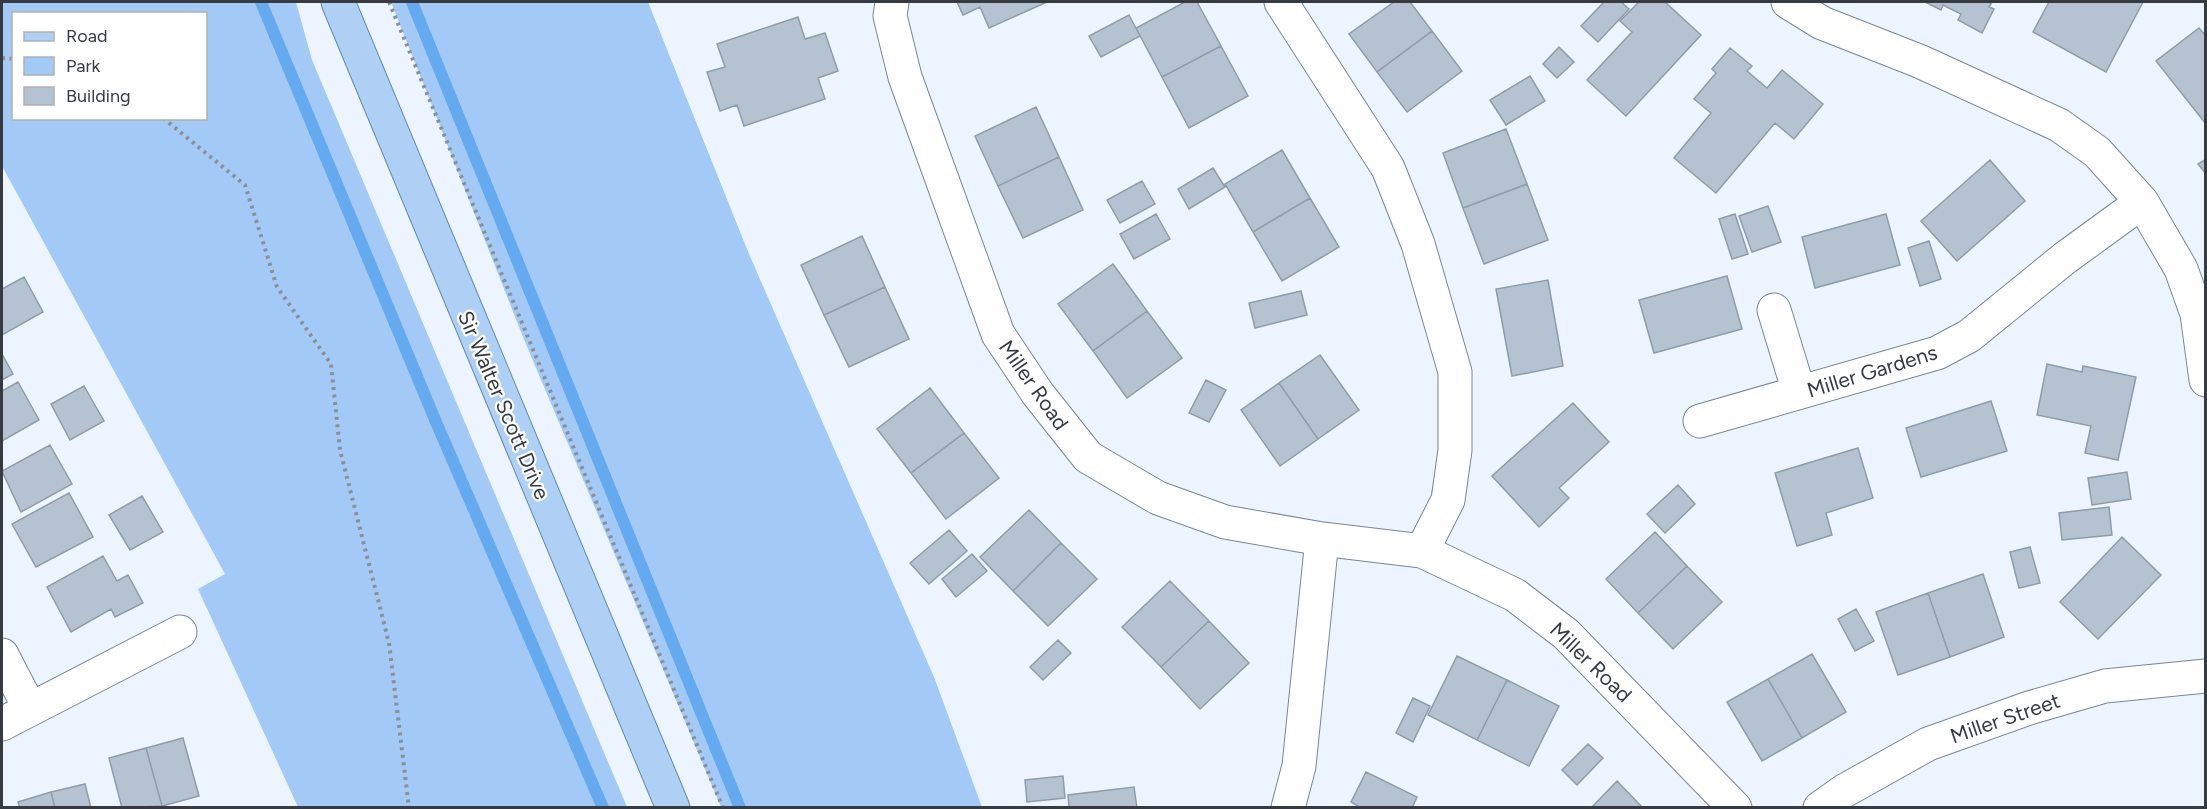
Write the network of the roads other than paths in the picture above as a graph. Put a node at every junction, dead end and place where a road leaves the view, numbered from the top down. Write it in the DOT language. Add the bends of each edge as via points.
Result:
graph roads {
  1 [pos="338,2"];
  2 [pos="892,2"];
  3 [pos="1281,2"];
  4 [pos="1788,2"];
  5 [pos="2142,202"];
  6 [pos="1774,310"];
  7 [pos="2201,312"];
  8 [pos="2205,380"];
  9 [pos="1799,392"];
  10 [pos="1700,421"];
  11 [pos="1322,539"];
  12 [pos="1422,551"];
  13 [pos="180,632"];
  14 [pos="2,655"];
  15 [pos="2205,676"];
  16 [pos="30,709"];
  17 [pos="2,724"];
  18 [pos="673,807"];
  19 [pos="1288,807"];
  20 [pos="1735,807"];
  21 [pos="1820,807"];
  1 -- 18 [label="main road, Sir Walter Scott Drive"];
  2 -- 11 [label="street, Miller Road" via="891,16 905,77 998,334 1059,422 1088,458 1158,498 1225,522"];
  3 -- 12 [label="street" via="1388,168 1418,244 1455,372 1455,450 1448,500"];
  4 -- 5 [label="street" via="1822,24 1919,61 2059,125 2097,152"];
  5 -- 7 [label="street" via="2181,268"];
  5 -- 9 [label="street, Miller Gardens" via="1969,336 1937,353"];
  6 -- 9 [label="street"];
  7 -- 8 [label="street"];
  9 -- 10 [label="street, Miller Gardens"];
  11 -- 12 [label="street, Miller Road"];
  11 -- 19 [label="street" via="1299,766"];
  12 -- 20 [label="street, Miller Road" via="1515,595 1566,634"];
  13 -- 16 [label="street"];
  14 -- 16 [label="street"];
  15 -- 21 [label="street, Miller Street" via="2105,686 2029,708 1928,744"];
  16 -- 17 [label="street"];
}
